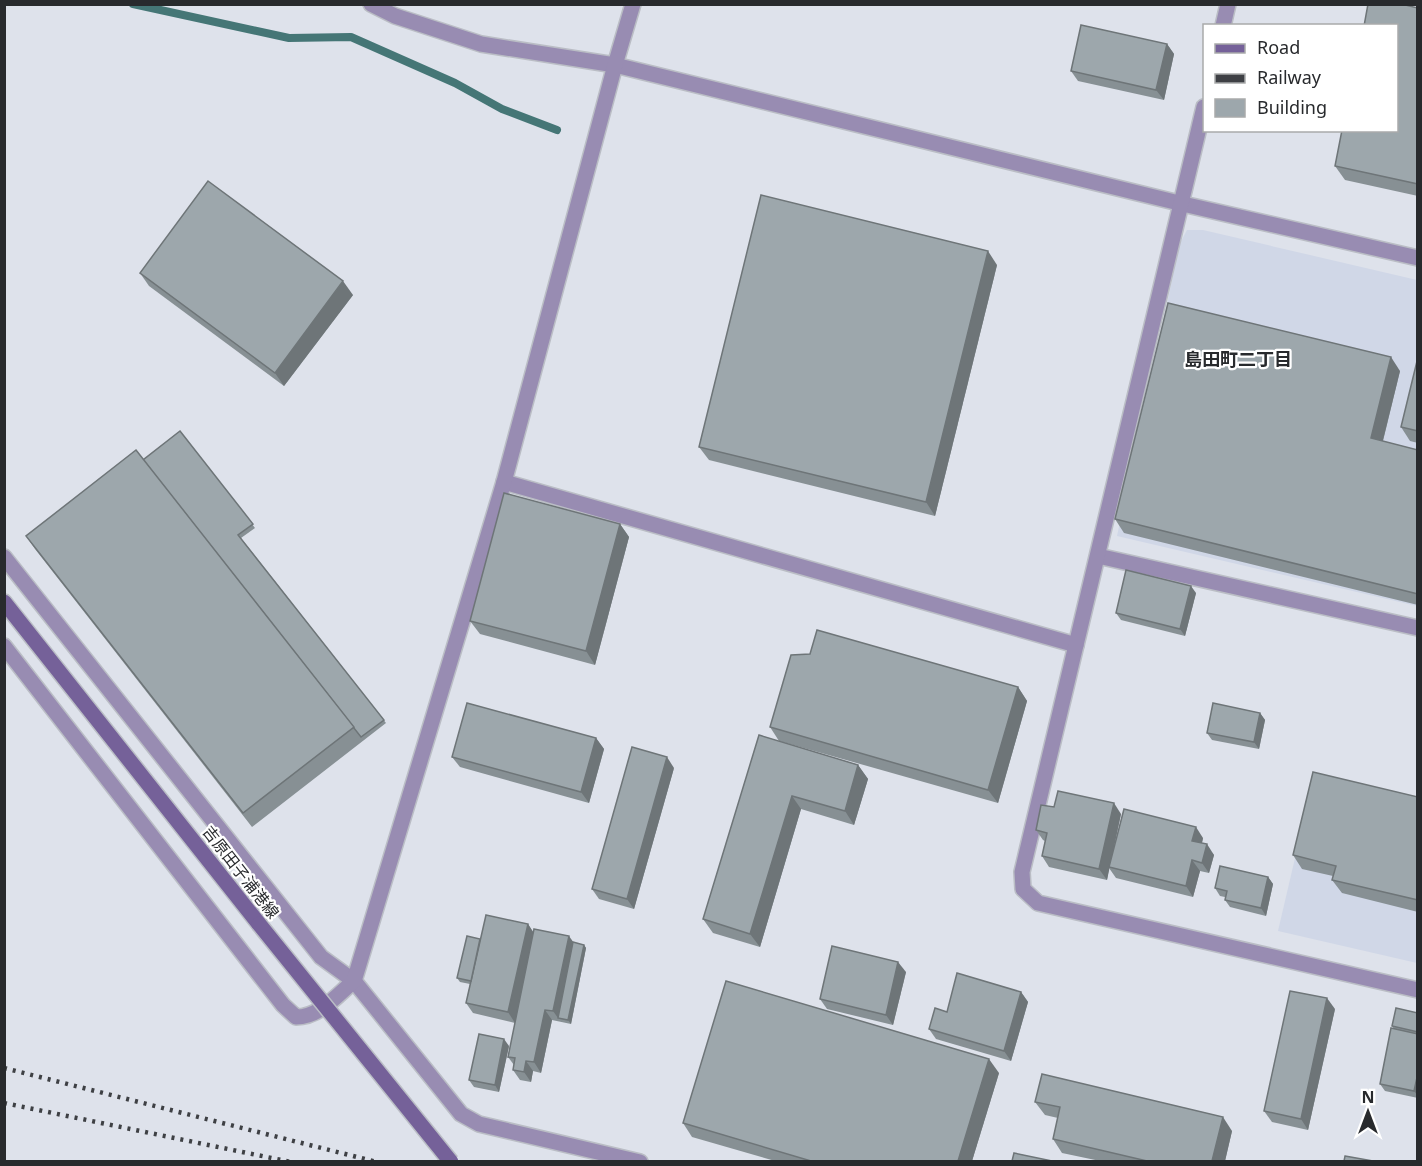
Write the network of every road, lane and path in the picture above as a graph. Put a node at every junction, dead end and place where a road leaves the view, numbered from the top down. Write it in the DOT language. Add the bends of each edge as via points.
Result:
graph roads {
  1 [pos="371,4"];
  2 [pos="633,4"];
  3 [pos="1228,4"];
  4 [pos="1223,24"];
  5 [pos="615,65"];
  6 [pos="1203,112"];
  7 [pos="1183,204"];
  8 [pos="1418,258"];
  9 [pos="504,482"];
  10 [pos="1098,556"];
  11 [pos="4,557"];
  12 [pos="4,602"];
  13 [pos="1418,628"];
  14 [pos="1076,645"];
  15 [pos="4,646"];
  16 [pos="354,981"];
  17 [pos="1418,990"];
  18 [pos="451,1161"];
  19 [pos="640,1161"];
  1 -- 5 [label="street" via="395,16 481,44"];
  2 -- 5 [label="street"];
  3 -- 4 [label="street"];
  5 -- 7 [label="street"];
  5 -- 9 [label="street"];
  6 -- 7 [label="street"];
  7 -- 8 [label="street"];
  7 -- 10 [label="street"];
  9 -- 14 [label="street"];
  9 -- 16 [label="street"];
  10 -- 13 [label="street"];
  10 -- 14 [label="street"];
  11 -- 16 [label="street" via="321,957"];
  12 -- 18 [label="main road, 吉原田子浦港線, bridge"];
  14 -- 17 [label="street" via="1022,872 1023,889 1038,903"];
  15 -- 16 [label="street" via="283,1005 296,1017 306,1017"];
  16 -- 19 [label="street" via="452,1105 471,1120"];
}
